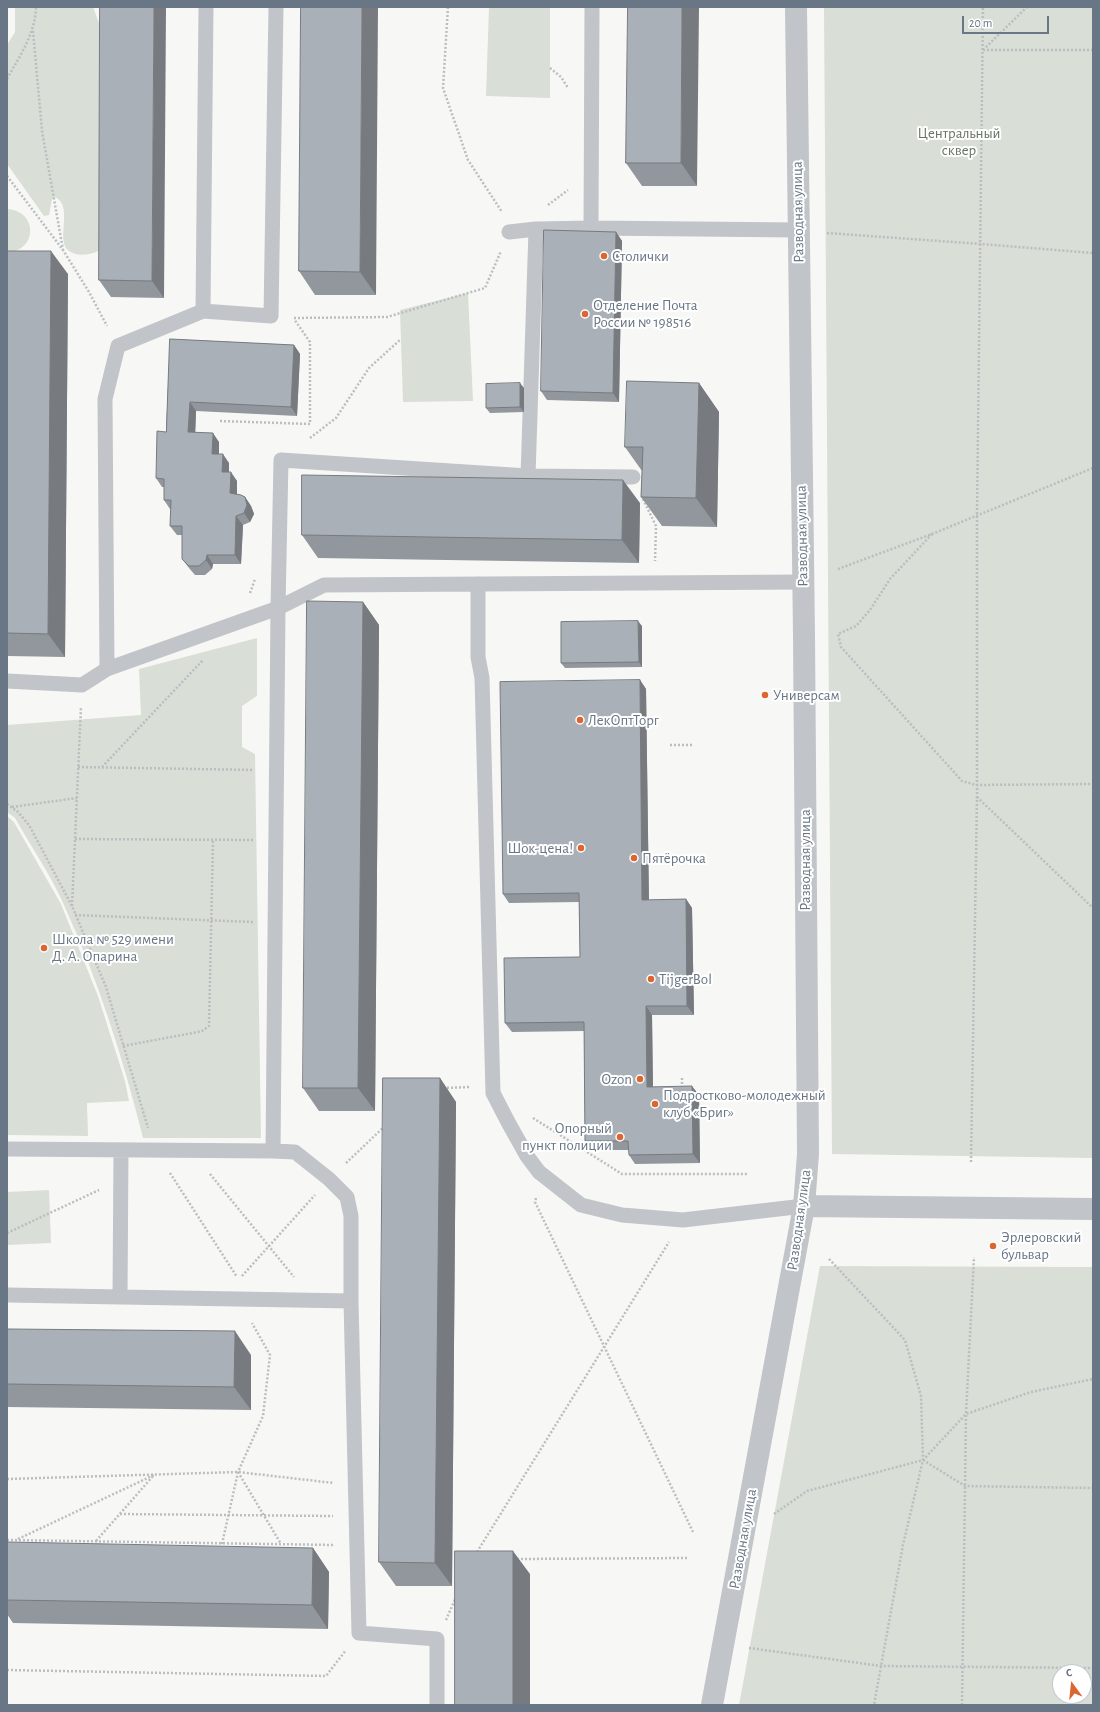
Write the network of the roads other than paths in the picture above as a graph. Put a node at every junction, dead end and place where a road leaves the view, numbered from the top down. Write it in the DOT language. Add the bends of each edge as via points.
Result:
graph roads {
  1 [pos="206,7"];
  2 [pos="276,7"];
  3 [pos="592,7"];
  4 [pos="796,7"];
  5 [pos="591,228"];
  6 [pos="536,229"];
  7 [pos="798,230"];
  8 [pos="509,232"];
  9 [pos="203,311"];
  10 [pos="528,476"];
  11 [pos="633,477"];
  12 [pos="803,582"];
  13 [pos="478,584"];
  14 [pos="278,608"];
  15 [pos="107,669"];
  16 [pos="7,681"];
  17 [pos="7,1149"];
  18 [pos="120,1150"];
  19 [pos="273,1151"];
  20 [pos="804,1206"];
  21 [pos="1093,1209"];
  22 [pos="7,1295"];
  23 [pos="120,1297"];
  24 [pos="351,1301"];
  25 [pos="437,1705"];
  26 [pos="712,1705"];
  1 -- 9 [label="lane"];
  2 -- 9 [label="lane" via="271,316"];
  3 -- 5 [label="lane"];
  4 -- 7 [label="street, Разводная улица"];
  5 -- 6 [label="lane"];
  5 -- 7 [label="lane"];
  6 -- 8 [label="lane"];
  6 -- 10 [label="lane"];
  7 -- 12 [label="street, Разводная улица"];
  9 -- 15 [label="lane" via="118,346 105,399"];
  10 -- 11 [label="lane"];
  10 -- 14 [label="lane" via="281,460"];
  12 -- 13 [label="lane"];
  12 -- 20 [label="street, Разводная улица" via="808,1146"];
  13 -- 14 [label="lane" via="324,585"];
  13 -- 20 [label="lane" via="478,657 482,678 493,1093 519,1142 539,1172 581,1204 622,1215 683,1220"];
  14 -- 15 [label="lane"];
  14 -- 19 [label="lane"];
  15 -- 16 [label="lane" via="82,685"];
  17 -- 18 [label="lane"];
  18 -- 19 [label="lane"];
  18 -- 23 [label="lane"];
  19 -- 24 [label="lane" via="295,1152 347,1197 351,1216"];
  20 -- 21 [label="street"];
  20 -- 26 [label="street, Разводная улица"];
  22 -- 23 [label="lane"];
  23 -- 24 [label="lane"];
  24 -- 25 [label="lane" via="359,1633 437,1639"];
}
